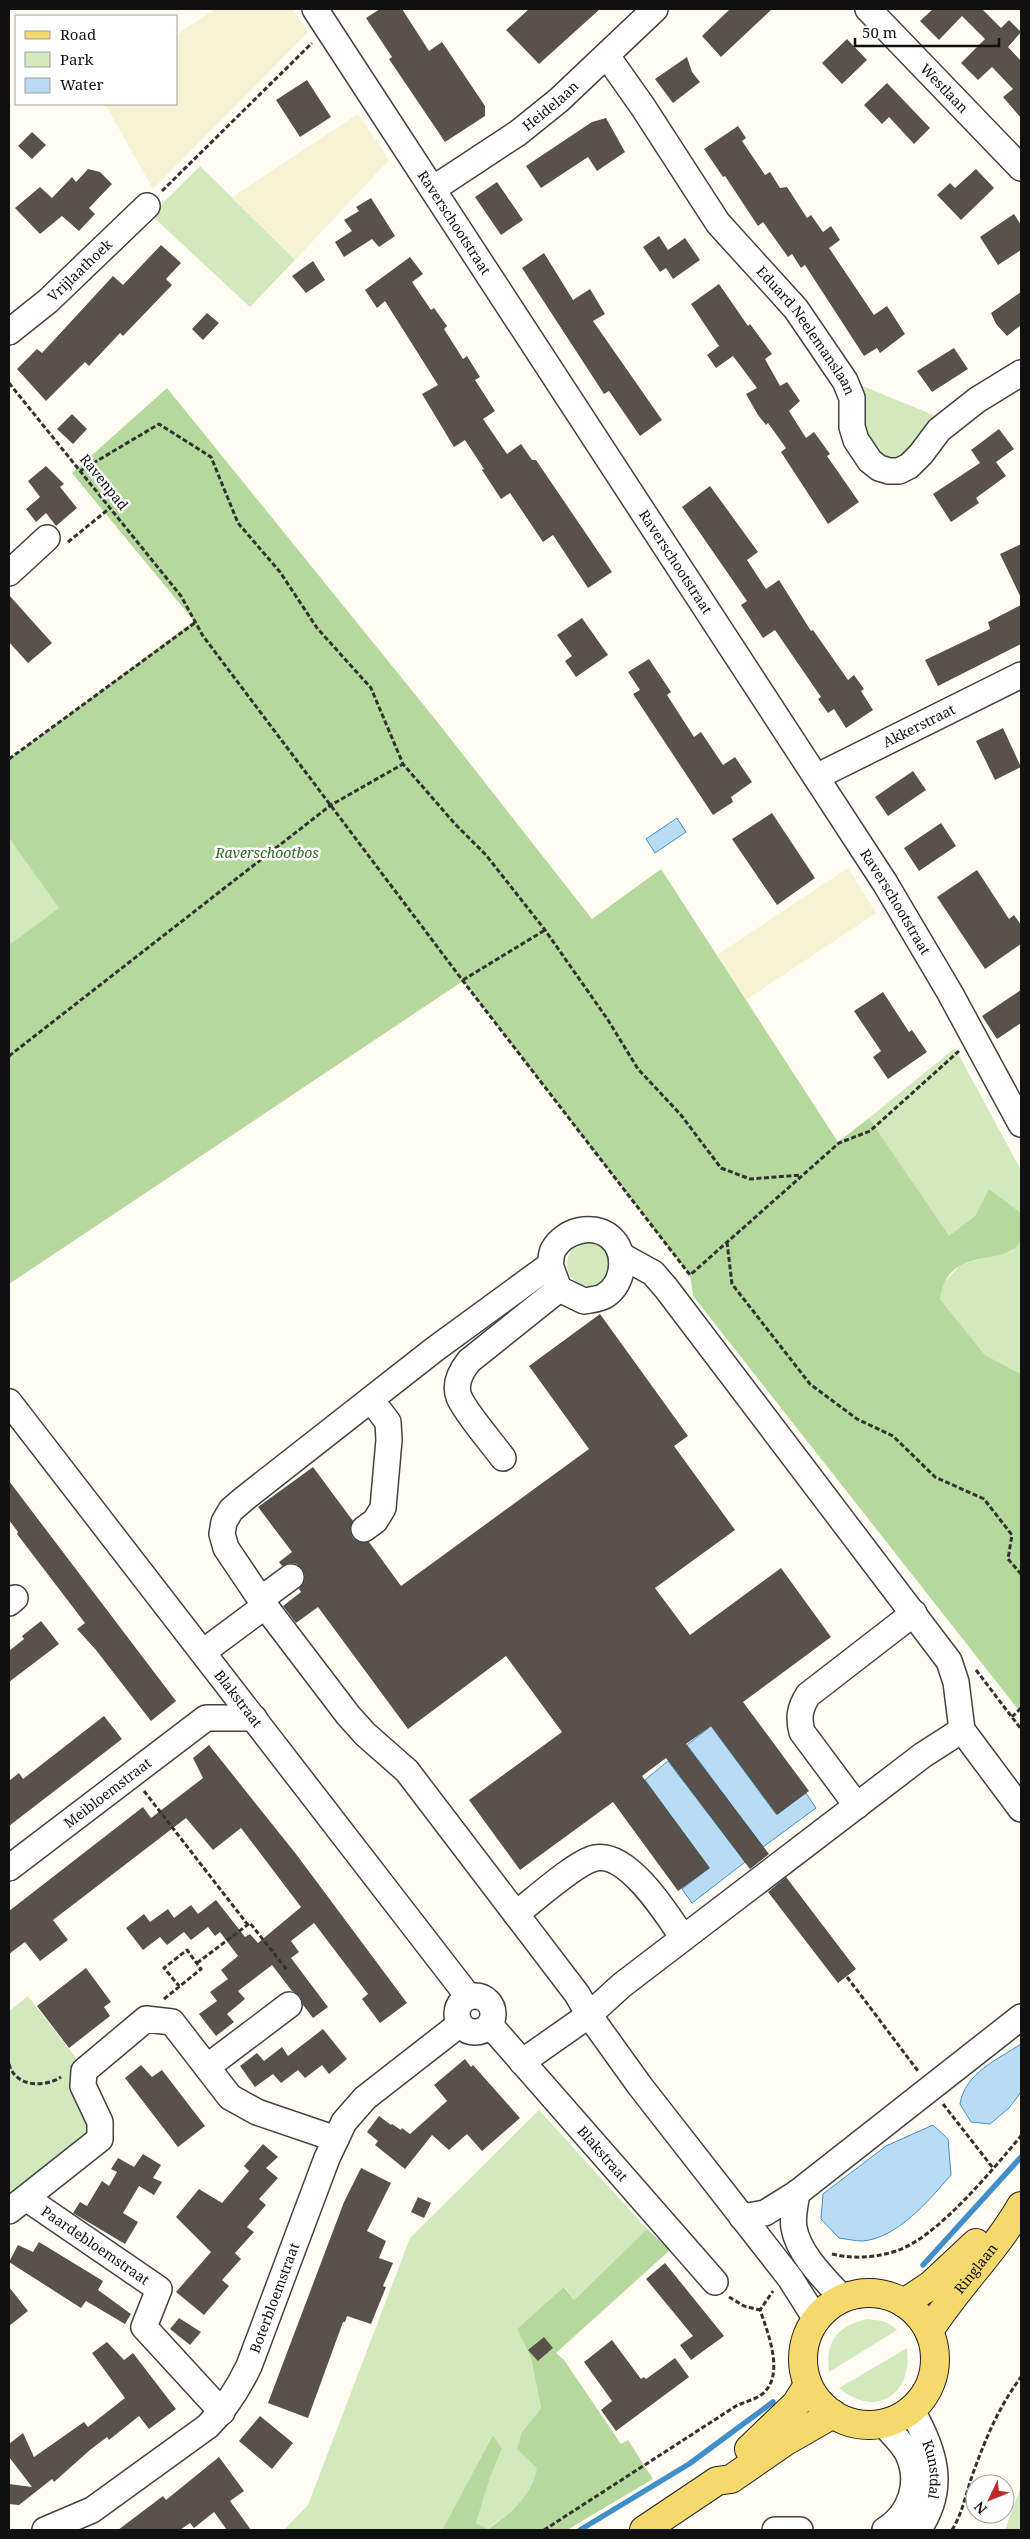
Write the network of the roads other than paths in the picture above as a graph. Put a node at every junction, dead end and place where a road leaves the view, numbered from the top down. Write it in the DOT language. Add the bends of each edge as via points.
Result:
graph roads {
  1 [pos="656,9"];
  2 [pos="868,9"];
  3 [pos="321,18"];
  4 [pos="607,56"];
  5 [pos="1021,168"];
  6 [pos="432,189"];
  7 [pos="147,206"];
  8 [pos="9,332"];
  9 [pos="1021,373"];
  10 [pos="47,538"];
  11 [pos="9,573"];
  12 [pos="1021,675"];
  13 [pos="816,777"];
  14 [pos="1021,1124"];
  15 [pos="622,1256"];
  16 [pos="550,1265"];
  17 [pos="559,1289"];
  18 [pos="371,1400"];
  19 [pos="9,1402"];
  20 [pos="503,1458"];
  21 [pos="364,1530"];
  22 [pos="291,1577"];
  23 [pos="263,1603"];
  24 [pos="914,1614"];
  25 [pos="203,1652"];
  26 [pos="220,1674"];
  27 [pos="206,1718"];
  28 [pos="254,1718"];
  29 [pos="962,1730"];
  30 [pos="857,1806"];
  31 [pos="1021,1810"];
  32 [pos="9,1868"];
  33 [pos="516,1914"];
  34 [pos="683,1938"];
  35 [pos="468,1996"];
  36 [pos="288,2005"];
  37 [pos="589,2015"];
  38 [pos="1021,2017"];
  39 [pos="460,2024"];
  40 [pos="490,2025"];
  41 [pos="522,2062"];
  42 [pos="207,2067"];
  43 [pos="336,2139"];
  44 [pos="797,2193"];
  45 [pos="1021,2201"];
  46 [pos="18,2204"];
  47 [pos="1021,2206"];
  48 [pos="742,2217"];
  49 [pos="715,2282"];
  50 [pos="842,2298"];
  51 [pos="904,2303"];
  52 [pos="816,2319"];
  53 [pos="929,2331"];
  54 [pos="808,2385"];
  55 [pos="911,2410"];
  56 [pos="222,2412"];
  57 [pos="833,2414"];
  58 [pos="883,2423"];
  59 [pos="717,2481"];
  60 [pos="45,2530"];
  61 [pos="644,2530"];
  62 [pos="775,2530"];
  63 [pos="800,2530"];
  64 [pos="885,2530"];
  65 [pos="918,2530"];
  1 -- 4 [label="street, Heidelaan"];
  2 -- 5 [label="street, Westlaan"];
  3 -- 6 [label="street, Raverschootstraat"];
  4 -- 6 [label="street, Heidelaan" via="524,127"];
  4 -- 9 [label="street, Eduard Neelemanslaan" via="718,223 796,309 845,382 852,398 852,427 856,440 870,461 879,468 899,471 908,466 922,454 939,430 976,400"];
  6 -- 13 [label="street, Raverschootstraat"];
  7 -- 8 [label="street, Vrijlaathoek" via="48,301"];
  10 -- 11 [label="street"];
  12 -- 13 [label="street, Akkerstraat"];
  13 -- 14 [label="street, Raverschootstraat" via="918,936"];
  15 -- 16 [label="street" via="610,1237 590,1229 568,1233 554,1250"];
  15 -- 17 [label="street" via="620,1278 606,1296 584,1301"];
  15 -- 24 [label="street" via="653,1273 666,1288"];
  16 -- 17 [label="street"];
  16 -- 18 [label="street"];
  17 -- 20 [label="street" via="469,1361 460,1372 459,1397"];
  18 -- 21 [label="street" via="388,1422 389,1440 382,1508 375,1521"];
  18 -- 23 [label="street" via="231,1510 224,1522 222,1534 226,1548"];
  19 -- 25 [label="street, Blakstraat"];
  22 -- 23 [label="street"];
  23 -- 25 [label="street"];
  23 -- 33 [label="street" via="365,1734 407,1771"];
  24 -- 29 [label="street" via="949,1660 956,1682"];
  24 -- 30 [label="street" via="808,1695 801,1706 799,1720 802,1732"];
  25 -- 26 [label="street, Blakstraat"];
  26 -- 27 [label="street"];
  26 -- 28 [label="street, Blakstraat"];
  27 -- 28 [label="street"];
  27 -- 32 [label="street, Meibloemstraat"];
  28 -- 35 [label="street, Blakstraat"];
  29 -- 30 [label="street" via="923,1755"];
  29 -- 31 [label="street"];
  30 -- 34 [label="street"];
  33 -- 34 [label="street" via="576,1868 595,1858 612,1859 633,1873"];
  33 -- 37 [label="street" via="577,1994"];
  34 -- 37 [label="street"];
  35 -- 39 [label="street" via="456,2012"];
  35 -- 40 [label="street" via="479,1995 490,2002 494,2013"];
  36 -- 42 [label="street"];
  37 -- 41 [label="street"];
  37 -- 48 [label="street"];
  38 -- 44 [label="street"];
  39 -- 40 [label="street" via="475,2032"];
  39 -- 43 [label="street, Boterbloemstraat" via="365,2098 344,2122"];
  40 -- 41 [label="street, Blakstraat"];
  41 -- 49 [label="street, Blakstraat"];
  42 -- 43 [label="street" via="230,2097 257,2112"];
  42 -- 46 [label="street" via="172,2022 146,2019 84,2071 83,2086 100,2122 100,2139"];
  43 -- 56 [label="street, Boterbloemstraat" via="249,2366"];
  44 -- 48 [label="street" via="765,2213"];
  44 -- 50 [label="street" via="793,2227 797,2240"];
  45 -- 51 [label="main road, Ringlaan" via="999,2218 964,2256 931,2285"];
  46 -- 56 [label="street, Paardebloemstraat" via="159,2289 144,2327"];
  47 -- 53 [label="main road, Ringlaan" via="1009,2227 948,2300"];
  48 -- 52 [label="street" via="790,2278"];
  50 -- 51 [label="main road" via="865,2293 886,2295"];
  50 -- 52 [label="main road"];
  51 -- 53 [label="main road" via="919,2316"];
  52 -- 54 [label="main road" via="803,2351"];
  53 -- 55 [label="main road" via="935,2354 933,2375 925,2394"];
  54 -- 57 [label="main road" via="818,2402"];
  54 -- 59 [label="main road" via="775,2427 722,2471"];
  55 -- 58 [label="main road"];
  55 -- 65 [label="street, Kunstdal" via="930,2449 936,2481 928,2516"];
  56 -- 60 [label="street, Boterbloemstraat" via="208,2426 92,2510"];
  57 -- 58 [label="main road" via="858,2424"];
  57 -- 59 [label="main road" via="730,2479"];
  58 -- 64 [label="street, Kunstdal" via="908,2454 914,2473 910,2504 900,2519"];
  59 -- 61 [label="main road"];
  62 -- 63 [label="street"];
}
